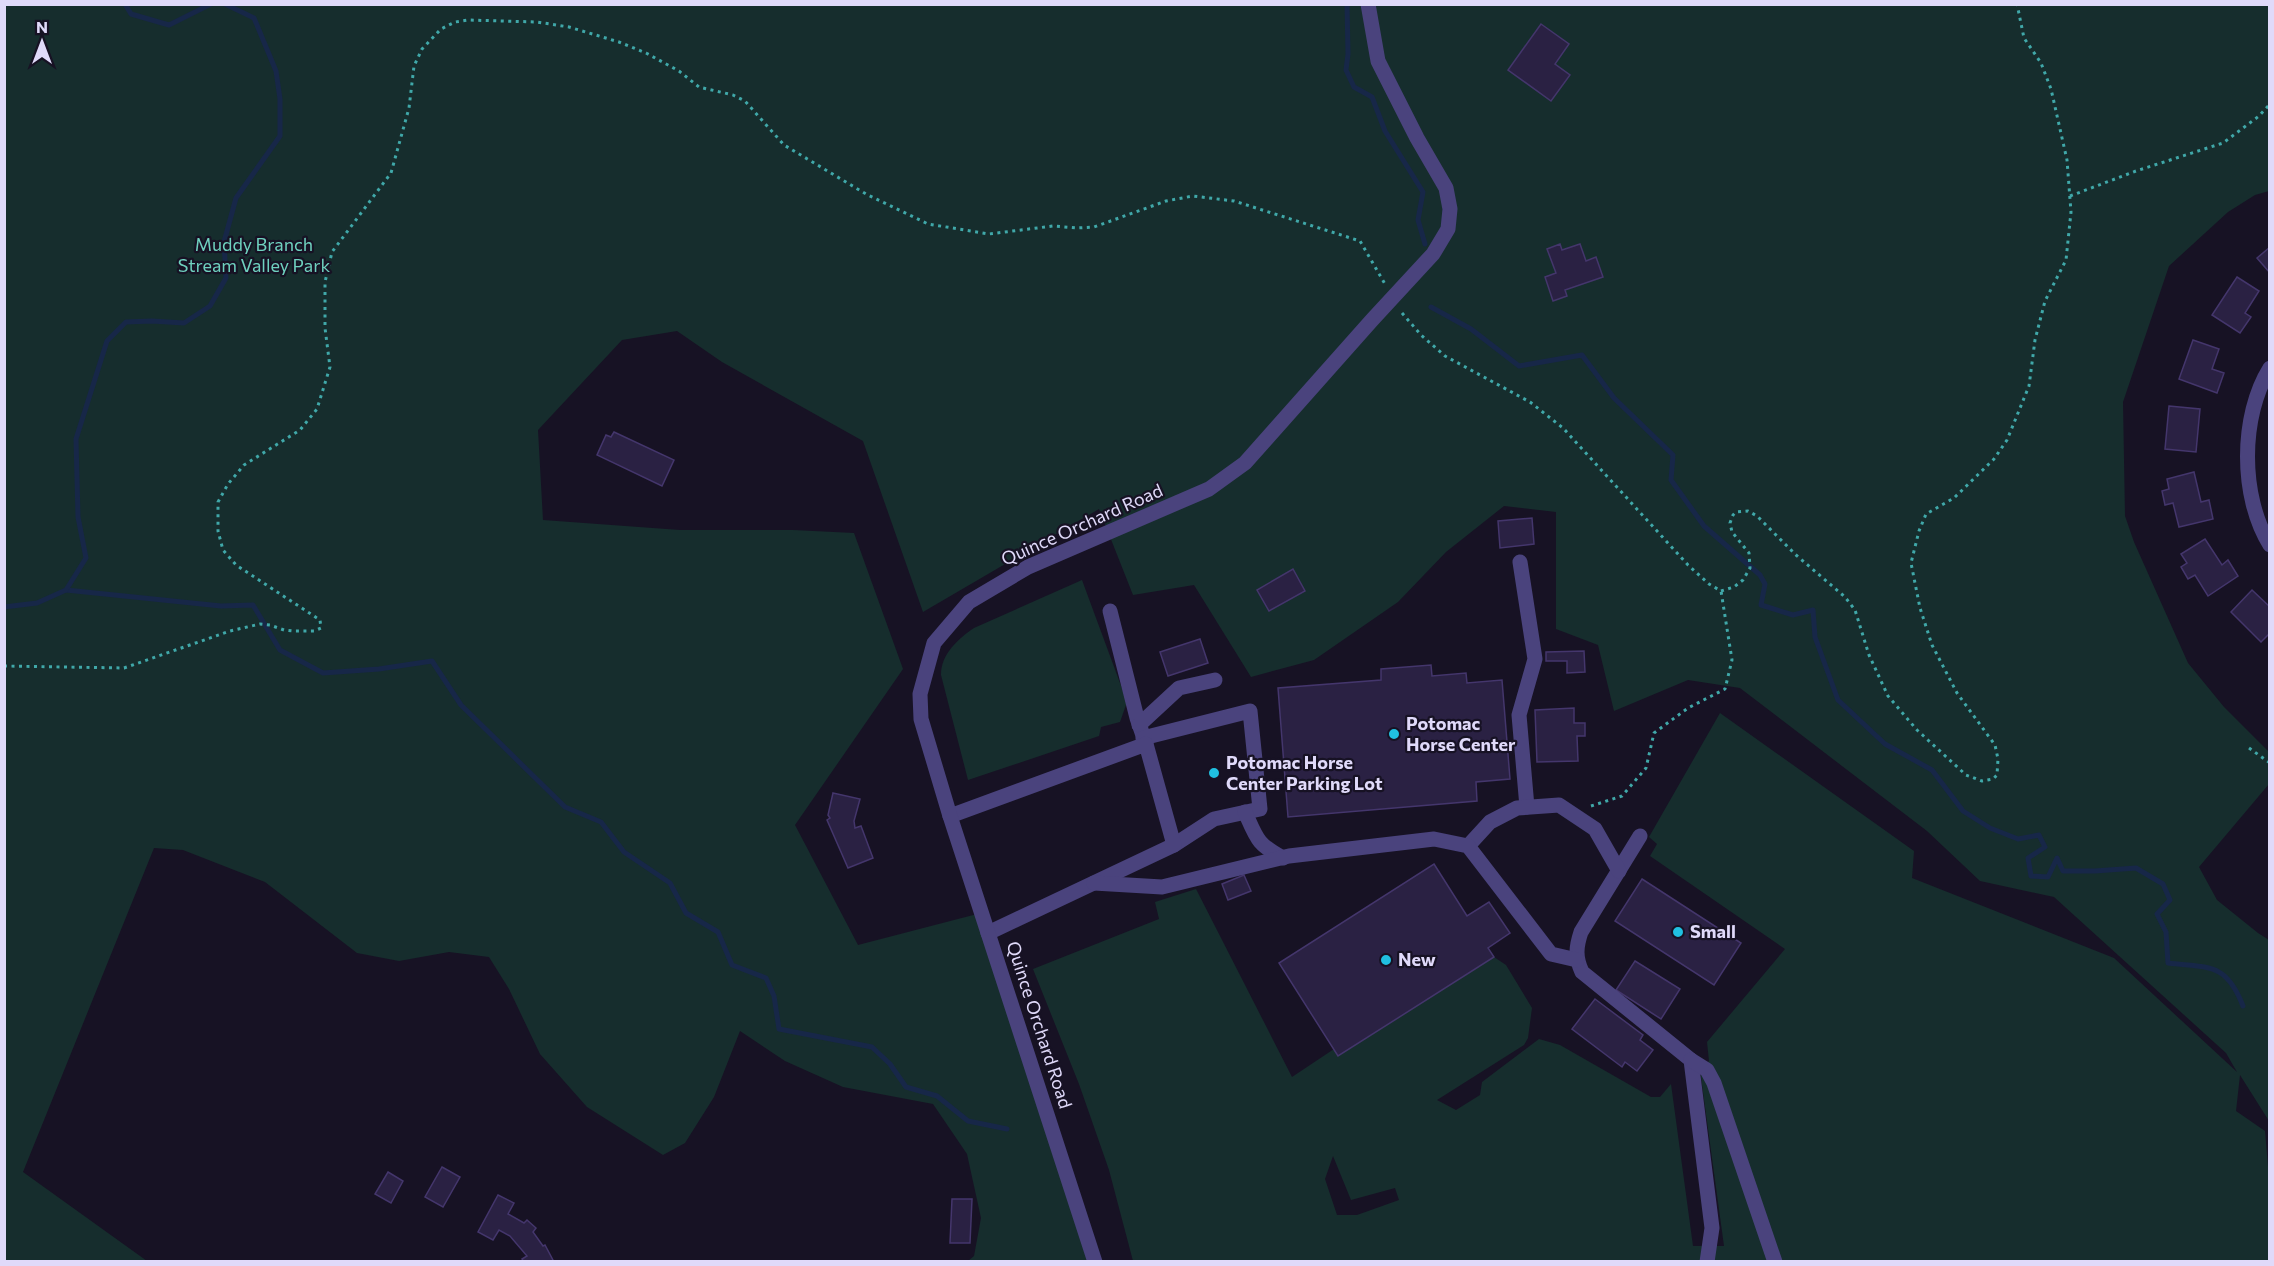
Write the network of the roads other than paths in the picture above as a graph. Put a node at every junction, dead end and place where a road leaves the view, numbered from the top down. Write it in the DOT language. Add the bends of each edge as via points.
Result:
graph roads {
  1 [pos="1368,4"];
  2 [pos="2270,368"];
  3 [pos="2270,545"];
  4 [pos="1520,562"];
  5 [pos="1110,611"];
  6 [pos="1215,680"];
  7 [pos="1143,736"];
  8 [pos="1527,807"];
  9 [pos="1245,812"];
  10 [pos="950,816"];
  11 [pos="1640,836"];
  12 [pos="1174,845"];
  13 [pos="1468,846"];
  14 [pos="1283,858"];
  15 [pos="1619,871"];
  16 [pos="1094,883"];
  17 [pos="988,933"];
  18 [pos="1577,960"];
  19 [pos="1691,1060"];
  20 [pos="1095,1262"];
  21 [pos="1707,1262"];
  22 [pos="1775,1262"];
  1 -- 10 [label="street, Quince Orchard Road" via="1378,61 1446,188 1448,229 1433,254 1245,464 1209,489 1028,567 969,602 934,643 921,693 921,719"];
  2 -- 3 [label="street" via="2249,423 2247,473 2260,529"];
  4 -- 8 [label="street" via="1535,659 1519,715"];
  5 -- 7 [label="street"];
  6 -- 7 [label="street" via="1179,688"];
  7 -- 9 [label="street" via="1250,711 1260,809"];
  7 -- 10 [label="street"];
  7 -- 12 [label="street"];
  8 -- 13 [label="street" via="1490,822"];
  8 -- 15 [label="street" via="1559,805 1595,829"];
  9 -- 12 [label="street" via="1214,819"];
  9 -- 14 [label="street" via="1264,848"];
  10 -- 17 [label="street, Quince Orchard Road"];
  11 -- 15 [label="street"];
  12 -- 16 [label="street"];
  13 -- 14 [label="street" via="1434,839"];
  13 -- 18 [label="street" via="1551,954"];
  14 -- 16 [label="street" via="1162,887"];
  15 -- 18 [label="street" via="1581,932"];
  16 -- 17 [label="street"];
  17 -- 20 [label="street, Quince Orchard Road"];
  18 -- 19 [label="street" via="1582,972"];
  19 -- 21 [label="street" via="1712,1227"];
  19 -- 22 [label="street" via="1707,1070 1714,1083"];
}
